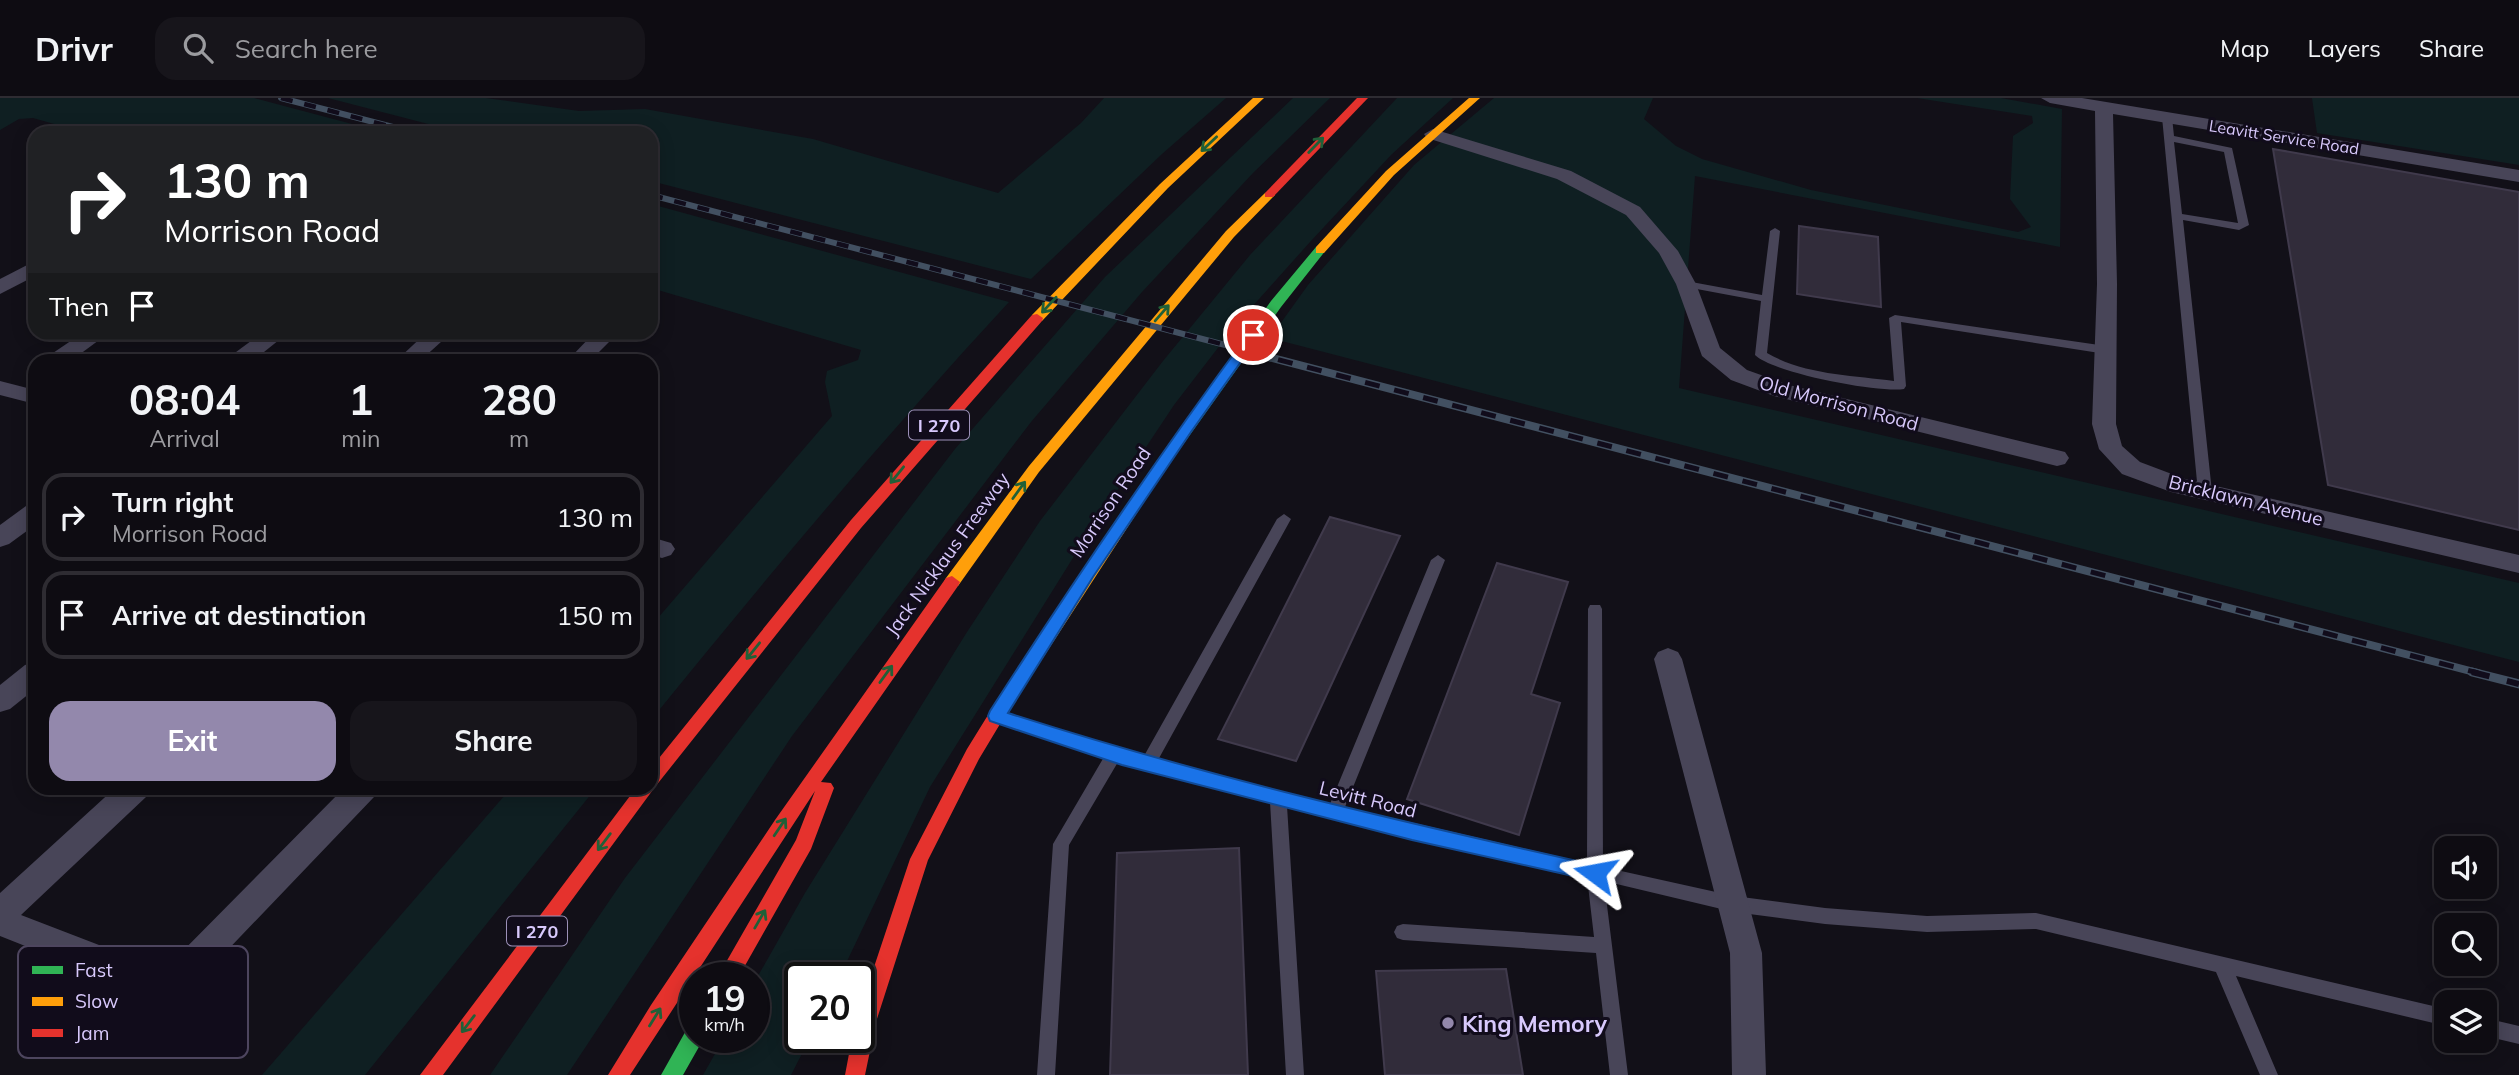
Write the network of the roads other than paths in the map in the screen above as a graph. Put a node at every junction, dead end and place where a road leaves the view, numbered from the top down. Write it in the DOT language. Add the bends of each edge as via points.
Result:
graph roads {
  1 [pos="1259,98"];
  2 [pos="1363,98"];
  3 [pos="1475,98"];
  4 [pos="2050,98"];
  5 [pos="2104,107"];
  6 [pos="2167,117"];
  7 [pos="1433,134"];
  8 [pos="2169,138"];
  9 [pos="2519,176"];
  10 [pos="2177,216"];
  11 [pos="1775,231"];
  12 [pos="28,271"];
  13 [pos="1686,284"];
  14 [pos="0,288"];
  15 [pos="1767,299"];
  16 [pos="87,340"];
  17 [pos="267,340"];
  18 [pos="431,340"];
  19 [pos="600,340"];
  20 [pos="2106,350"];
  21 [pos="67,354"];
  22 [pos="248,354"];
  23 [pos="415,354"];
  24 [pos="585,354"];
  25 [pos="28,379"];
  26 [pos="6,390"];
  27 [pos="28,395"];
  28 [pos="2057,458"];
  29 [pos="2205,492"];
  30 [pos="28,517"];
  31 [pos="1284,519"];
  32 [pos="0,538"];
  33 [pos="1438,560"];
  34 [pos="2519,564"];
  35 [pos="1595,609"];
  36 [pos="1668,659"];
  37 [pos="28,679"];
  38 [pos="0,701"];
  39 [pos="996,716"];
  40 [pos="846,730"];
  41 [pos="1114,754"];
  42 [pos="1148,764"];
  43 [pos="658,772"];
  44 [pos="128,795"];
  45 [pos="356,795"];
  46 [pos="641,795"];
  47 [pos="1278,797"];
  48 [pos="1335,812"];
  49 [pos="1595,873"];
  50 [pos="1734,904"];
  51 [pos="0,914"];
  52 [pos="0,921"];
  53 [pos="1403,932"];
  54 [pos="63,946"];
  55 [pos="210,946"];
  56 [pos="1604,946"];
  57 [pos="736,962"];
  58 [pos="2222,964"];
  59 [pos="2434,1015"];
  60 [pos="2497,1030"];
  61 [pos="2519,1035"];
  62 [pos="684,1053"];
  63 [pos="430,1075"];
  64 [pos="618,1075"];
  65 [pos="671,1075"];
  66 [pos="855,1075"];
  67 [pos="1046,1075"];
  68 [pos="1295,1075"];
  69 [pos="1619,1075"];
  70 [pos="1749,1075"];
  71 [pos="2269,1075"];
  1 -- 43 [label="main road, I 270, one-way" via="1144,205 930,434"];
  40 -- 2 [label="main road, Jack Nicklaus Freeway, one-way" via="1034,469 1126,356 1230,234"];
  3 -- 7 [label="main road, Morrison Road"];
  4 -- 5 [label="street, Leavitt Service Road"];
  5 -- 6 [label="street, Leavitt Service Road"];
  5 -- 20 [label="street, Bricklawn Avenue"];
  6 -- 8 [label="lane"];
  6 -- 9 [label="street, Leavitt Service Road"];
  7 -- 13 [label="street, Old Morrison Road" via="1564,175 1633,211 1668,251"];
  7 -- 39 [label="main road, Morrison Road" via="1351,215 1276,304 1178,439"];
  8 -- 10 [label="lane"];
  8 -- 10 [label="lane" via="2229,150 2244,225"];
  10 -- 29 [label="lane"];
  11 -- 15 [label="lane"];
  12 -- 14 [label="street"];
  13 -- 15 [label="lane"];
  13 -- 28 [label="street, Old Morrison Road" via="1710,351 1739,375 1782,391"];
  15 -- 20 [label="lane" via="1761,355 1768,360 1794,369 1900,386 1895,318"];
  16 -- 21 [label="street"];
  17 -- 22 [label="street"];
  18 -- 23 [label="street"];
  19 -- 24 [label="street"];
  20 -- 29 [label="street, Bricklawn Avenue" via="2104,424 2111,449 2131,468"];
  25 -- 26 [label="street"];
  26 -- 27 [label="street"];
  29 -- 34 [label="street, Bricklawn Avenue"];
  30 -- 32 [label="street"];
  31 -- 42 [label="lane"];
  33 -- 48 [label="lane"];
  35 -- 49 [label="lane"];
  36 -- 50 [label="street"];
  37 -- 38 [label="street"];
  39 -- 41 [label="lane, Levitt Road"];
  39 -- 66 [label="main road, Morrison Road" via="919,859 866,1022"];
  57 -- 40 [label="main road, one-way" via="804,843"];
  64 -- 40 [label="main road, Jack Nicklaus Freeway, one-way" via="710,929"];
  41 -- 42 [label="lane, Levitt Road"];
  41 -- 67 [label="lane" via="1061,844"];
  42 -- 47 [label="lane, Levitt Road"];
  44 -- 51 [label="street"];
  45 -- 55 [label="street"];
  46 -- 63 [label="main road, I 270, one-way"];
  47 -- 48 [label="lane, Levitt Road"];
  47 -- 68 [label="lane"];
  48 -- 49 [label="lane, Levitt Road"];
  49 -- 50 [label="lane, Levitt Road"];
  49 -- 56 [label="lane"];
  50 -- 58 [label="lane, Levitt Road" via="1927,924 2036,920"];
  50 -- 70 [label="street" via="1746,953"];
  52 -- 54 [label="street"];
  53 -- 56 [label="lane"];
  56 -- 69 [label="lane"];
  58 -- 59 [label="lane, Levitt Road"];
  58 -- 71 [label="lane"];
  60 -- 61 [label="lane"];
  62 -- 65 [label="main road"];
}
